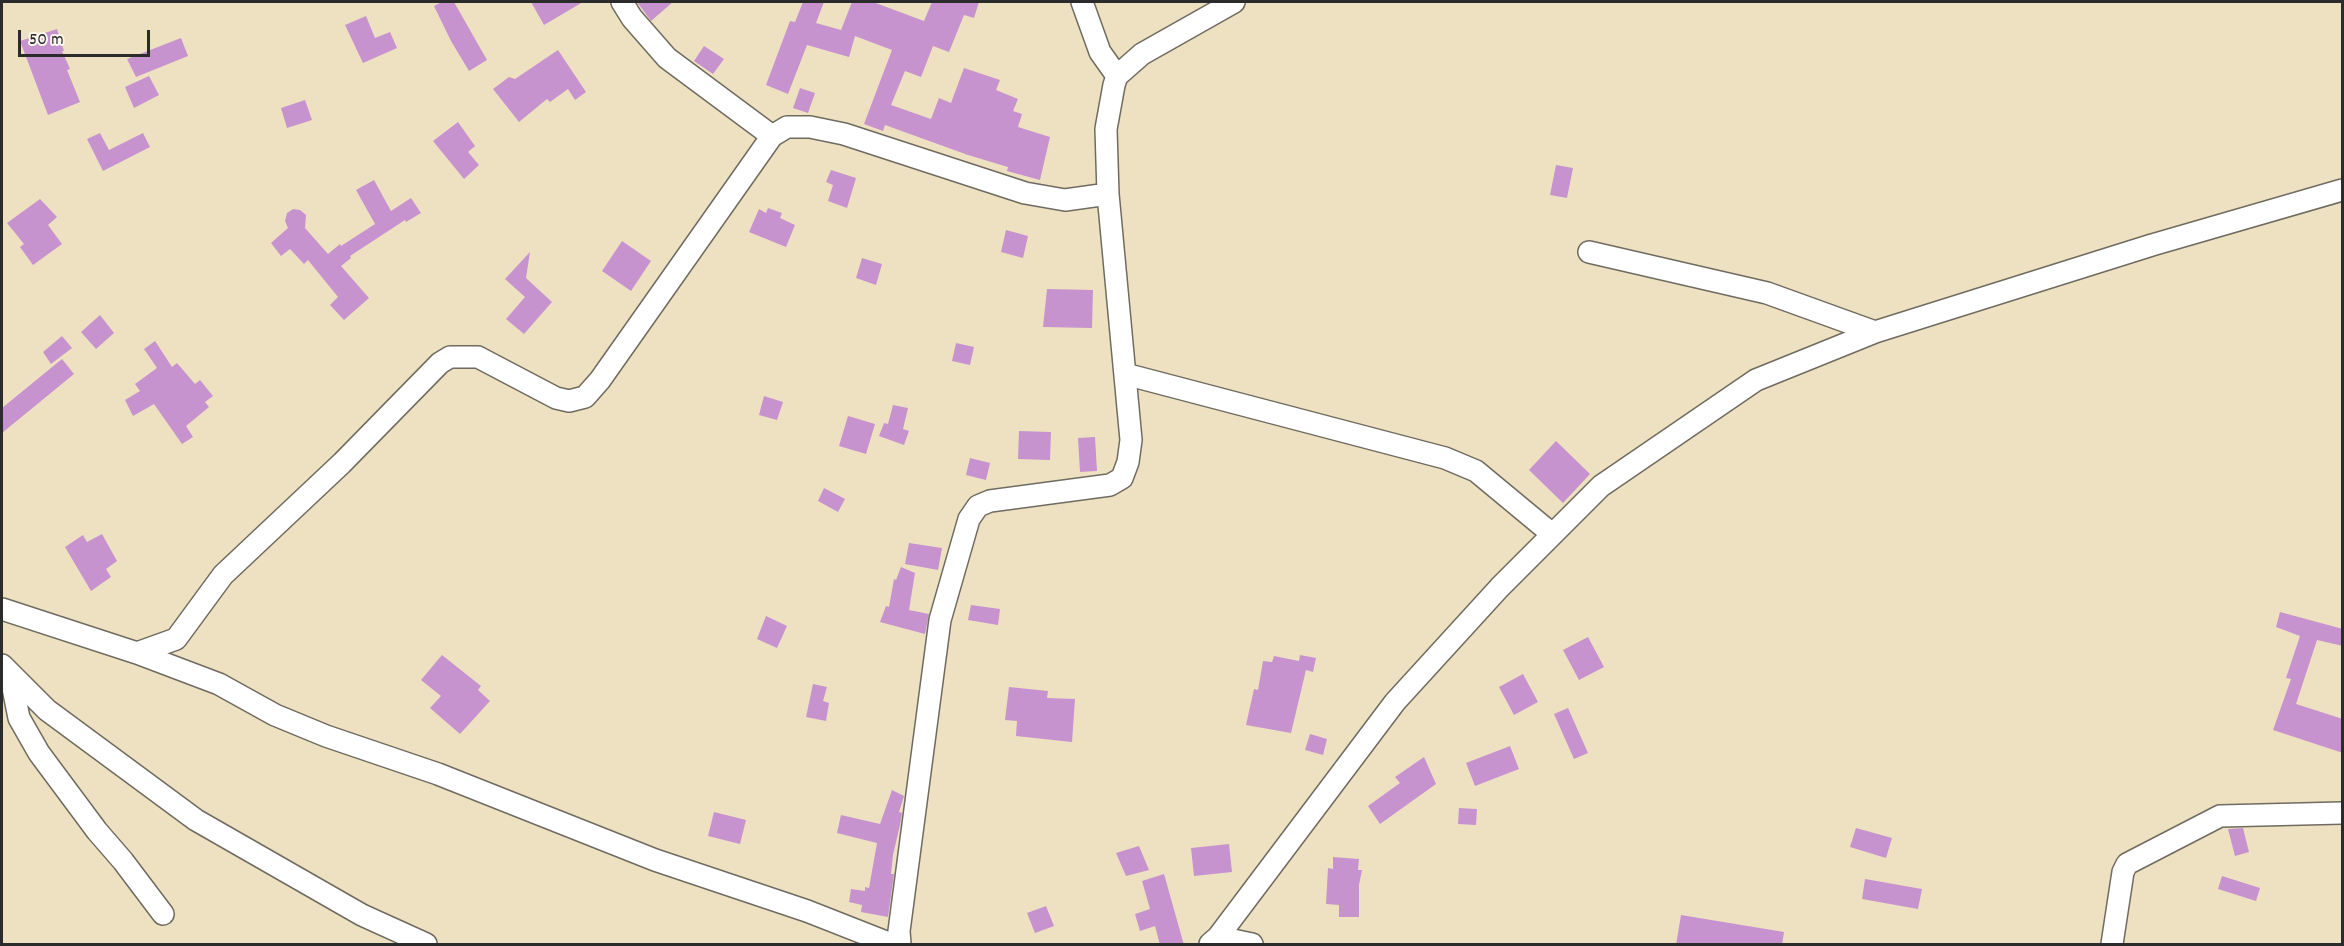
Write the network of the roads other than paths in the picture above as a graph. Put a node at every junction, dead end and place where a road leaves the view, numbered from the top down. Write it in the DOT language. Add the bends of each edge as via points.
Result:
graph roads {
  1 [pos="622,2"];
  2 [pos="1082,2"];
  3 [pos="1234,2"];
  4 [pos="1117,76"];
  5 [pos="772,136"];
  6 [pos="2343,190"];
  7 [pos="1108,194"];
  8 [pos="1589,252"];
  9 [pos="1875,332"];
  10 [pos="1125,374"];
  11 [pos="1552,534"];
  12 [pos="2,609"];
  13 [pos="137,653"];
  14 [pos="6,669"];
  15 [pos="2343,813"];
  16 [pos="163,914"];
  17 [pos="1214,941"];
  18 [pos="426,945"];
  19 [pos="891,945"];
  20 [pos="900,945"];
  21 [pos="1252,945"];
  22 [pos="2112,945"];
  1 -- 5 [label="street" via="667,58"];
  2 -- 4 [label="street" via="1100,52"];
  3 -- 4 [label="street" via="1142,54"];
  4 -- 7 [label="street" via="1106,129"];
  5 -- 7 [label="street" via="787,127 810,127 844,134 1026,193 1065,200"];
  5 -- 13 [label="street" via="585,397 569,401 556,398 478,357 450,357 223,575 176,639"];
  6 -- 9 [label="street"];
  7 -- 10 [label="street"];
  8 -- 9 [label="street" via="1767,293"];
  9 -- 11 [label="street" via="1756,380 1601,486"];
  10 -- 11 [label="street" via="1445,458 1476,471"];
  10 -- 20 [label="street" via="1131,440 1122,478 1110,485 990,501 978,506 969,519 940,620"];
  11 -- 17 [label="street" via="1395,702"];
  12 -- 13 [label="street"];
  13 -- 19 [label="street" via="219,684 275,715 326,736 438,774 655,860 807,911"];
  14 -- 16 [label="street" via="19,718 39,753"];
  14 -- 18 [label="street" via="47,710 196,820 362,915"];
  15 -- 22 [label="street" via="2220,816 2127,864"];
  17 -- 21 [label="street"];
}
